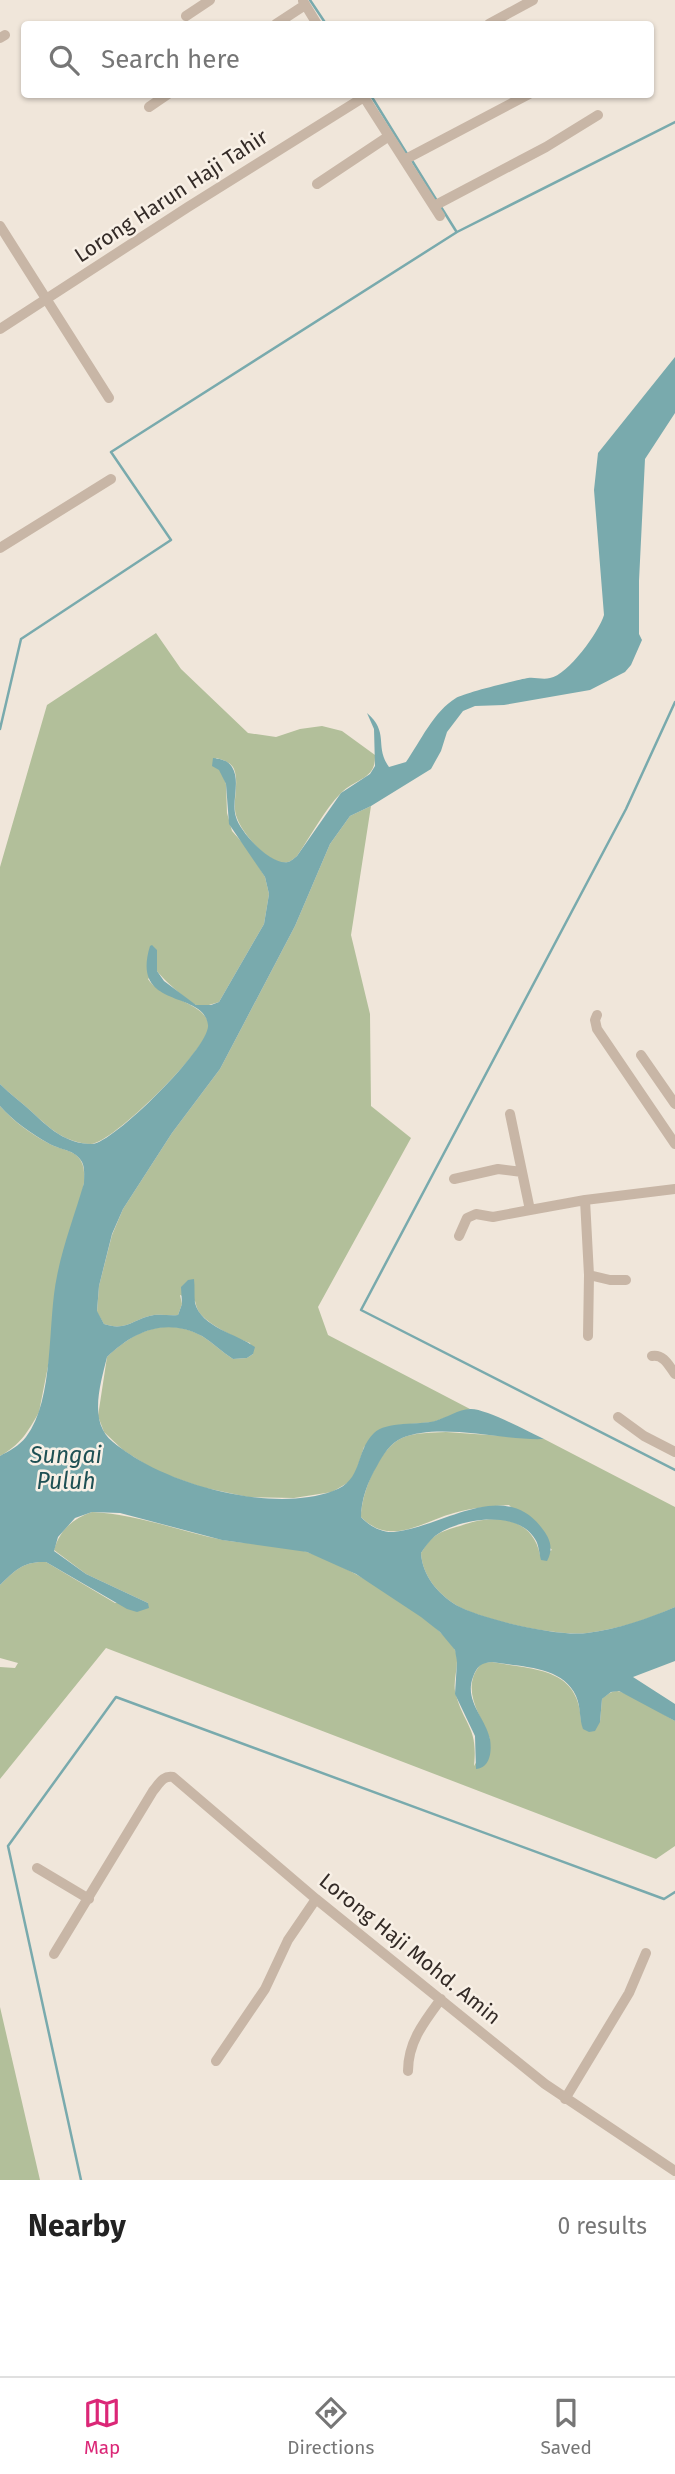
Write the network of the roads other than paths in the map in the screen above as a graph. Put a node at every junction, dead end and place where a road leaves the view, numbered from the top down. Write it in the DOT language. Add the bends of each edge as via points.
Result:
graph roads {
  1 [pos="210,0"];
  2 [pos="533,0"];
  3 [pos="303,2"];
  4 [pos="186,16"];
  5 [pos="280,21"];
  6 [pos="313,21"];
  7 [pos="494,21"];
  8 [pos="162,98"];
  9 [pos="360,98"];
  10 [pos="364,98"];
  11 [pos="521,98"];
  12 [pos="149,107"];
  13 [pos="598,115"];
  14 [pos="389,136"];
  15 [pos="408,158"];
  16 [pos="317,184"];
  17 [pos="438,204"];
  18 [pos="440,216"];
  19 [pos="0,226"];
  20 [pos="3,237"];
  21 [pos="47,298"];
  22 [pos="0,329"];
  23 [pos="109,398"];
  24 [pos="111,479"];
  25 [pos="0,548"];
  26 [pos="597,1015"];
  27 [pos="641,1055"];
  28 [pos="675,1104"];
  29 [pos="510,1114"];
  30 [pos="675,1144"];
  31 [pos="522,1172"];
  32 [pos="454,1180"];
  33 [pos="675,1189"];
  34 [pos="585,1200"];
  35 [pos="530,1210"];
  36 [pos="459,1236"];
  37 [pos="589,1275"];
  38 [pos="626,1280"];
  39 [pos="588,1336"];
  40 [pos="652,1356"];
  41 [pos="675,1374"];
  42 [pos="618,1417"];
  43 [pos="675,1452"];
  44 [pos="37,1868"];
  45 [pos="89,1899"];
  46 [pos="316,1899"];
  47 [pos="646,1953"];
  48 [pos="54,1954"];
  49 [pos="441,1999"];
  50 [pos="216,2061"];
  51 [pos="408,2071"];
  52 [pos="565,2099"];
  53 [pos="675,2171"];
  1 -- 4 [label="street"];
  2 -- 7 [label="street"];
  3 -- 5 [label="street"];
  3 -- 6 [label="street"];
  8 -- 12 [label="street"];
  9 -- 21 [label="street, Lorong Harun Haji Tahir"];
  10 -- 14 [label="street"];
  11 -- 15 [label="street"];
  13 -- 17 [label="street"];
  14 -- 15 [label="street"];
  14 -- 16 [label="street"];
  15 -- 17 [label="street"];
  17 -- 18 [label="street"];
  19 -- 20 [label="street"];
  20 -- 21 [label="street"];
  21 -- 22 [label="street, Lorong Harun Haji Tahir"];
  21 -- 23 [label="street"];
  24 -- 25 [label="street"];
  26 -- 30 [label="street" via="597,1028"];
  27 -- 28 [label="street"];
  29 -- 31 [label="street"];
  31 -- 32 [label="street" via="498,1169"];
  31 -- 35 [label="street"];
  33 -- 34 [label="street"];
  34 -- 35 [label="street"];
  34 -- 37 [label="street"];
  35 -- 36 [label="street" via="494,1217 476,1214 467,1218"];
  37 -- 38 [label="street"];
  37 -- 39 [label="street"];
  40 -- 41 [label="street" via="663,1358"];
  42 -- 43 [label="street"];
  44 -- 45 [label="street"];
  45 -- 46 [label="street, Lorong Haji Mohd. Amin" via="138,1815 168,1776"];
  45 -- 48 [label="street"];
  46 -- 49 [label="street, Lorong Haji Mohd. Amin"];
  46 -- 50 [label="street" via="288,1940 265,1989"];
  47 -- 52 [label="street" via="629,1993"];
  49 -- 51 [label="street" via="410,2048"];
  49 -- 52 [label="street, Lorong Haji Mohd. Amin"];
  52 -- 53 [label="street, Lorong Haji Mohd. Amin"];
}
